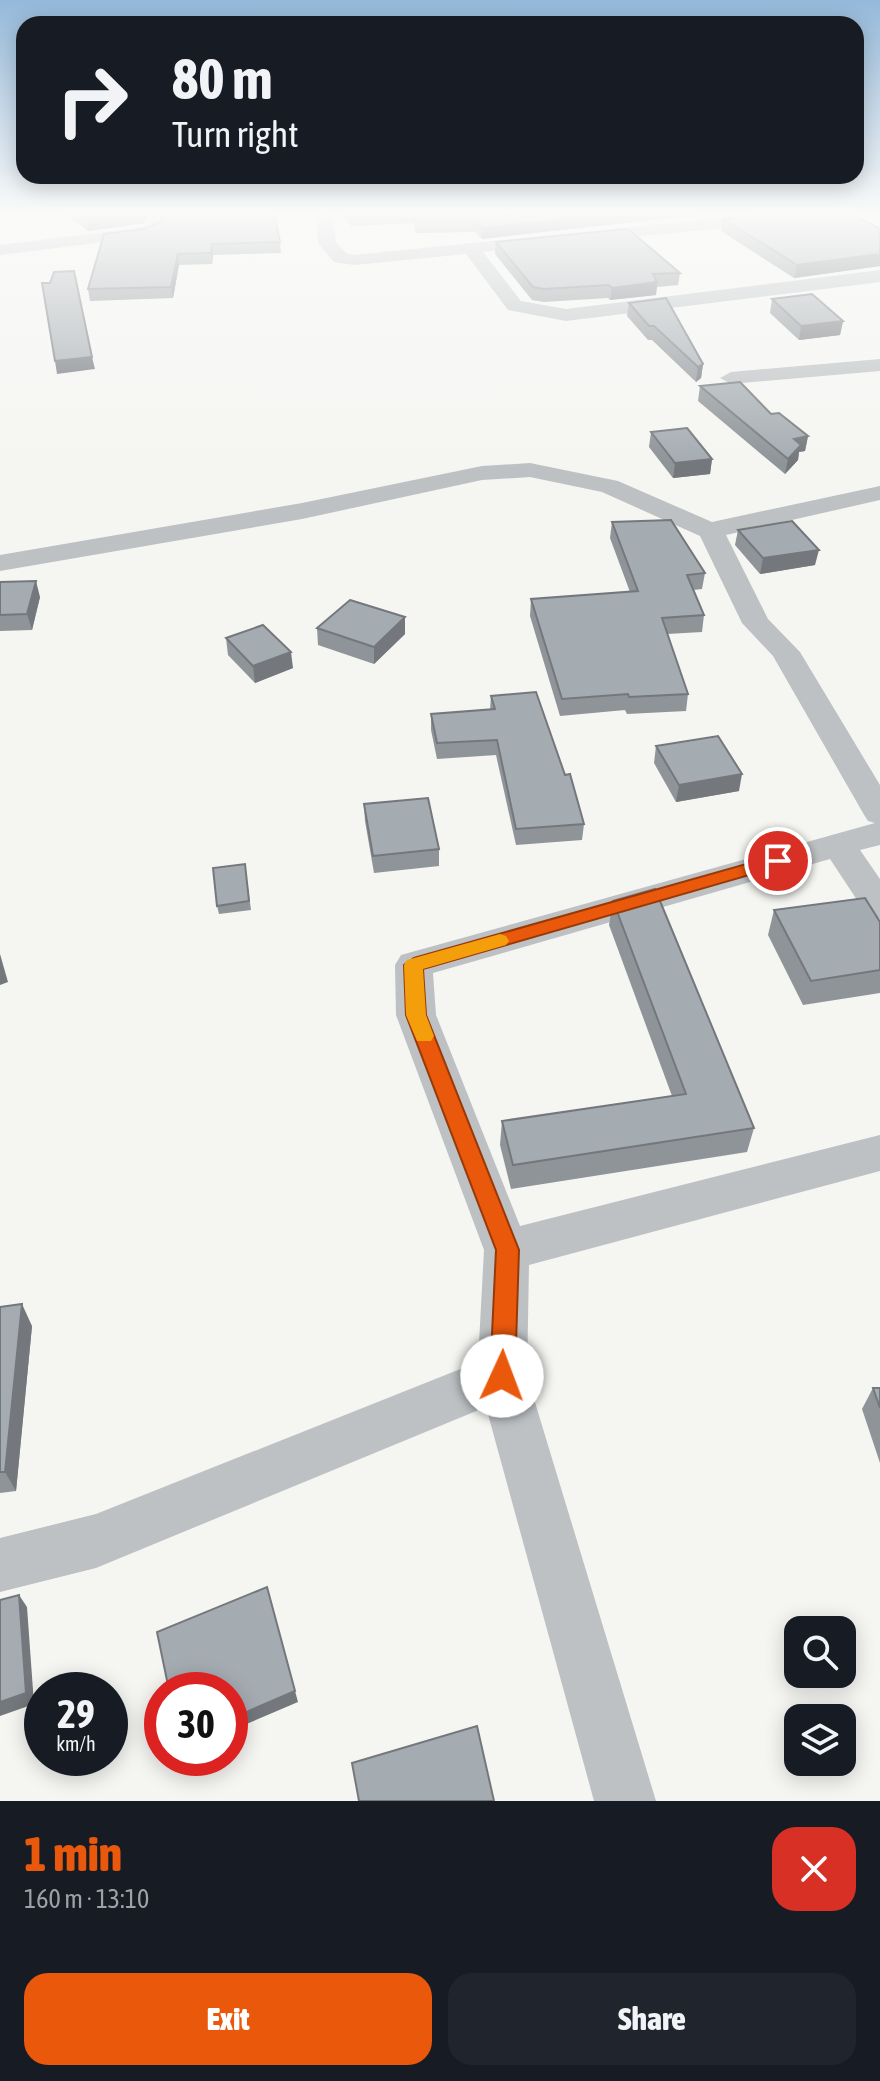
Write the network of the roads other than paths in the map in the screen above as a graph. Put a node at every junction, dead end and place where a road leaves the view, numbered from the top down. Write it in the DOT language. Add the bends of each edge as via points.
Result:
graph roads {
  1 [pos="507,295"];
  2 [pos="727,295"];
  3 [pos="880,365"];
  4 [pos="731,378"];
  5 [pos="878,495"];
  6 [pos="711,531"];
  7 [pos="0,563"];
  8 [pos="880,813"];
  9 [pos="880,833"];
  10 [pos="838,844"];
  11 [pos="880,906"];
  12 [pos="880,1153"];
  13 [pos="507,1250"];
  14 [pos="502,1376"];
  15 [pos="0,1565"];
  16 [pos="625,1801"];
  1 -- 2 [label="street" via="515,306 566,315"];
  3 -- 4 [label="street"];
  5 -- 6 [label="street" via="744,519"];
  6 -- 7 [label="street" via="609,486 530,470 482,473 302,511"];
  6 -- 8 [label="street" via="756,623 785,652"];
  9 -- 10 [label="street"];
  10 -- 11 [label="street"];
  10 -- 13 [label="street" via="414,965 416,1015"];
  12 -- 13 [label="street"];
  13 -- 14 [label="street"];
  14 -- 15 [label="street" via="96,1541"];
  14 -- 16 [label="street"];
}
